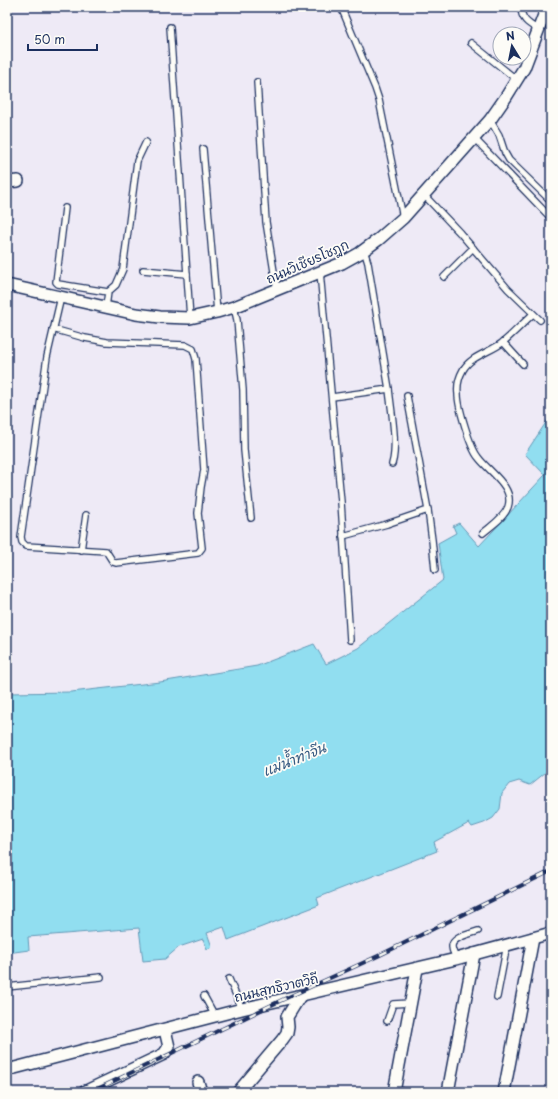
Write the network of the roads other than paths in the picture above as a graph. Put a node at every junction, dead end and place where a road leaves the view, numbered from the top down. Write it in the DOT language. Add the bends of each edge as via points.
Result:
graph roads {
  1 [pos="341,7"];
  2 [pos="521,7"];
  3 [pos="547,7"];
  4 [pos="170,27"];
  5 [pos="539,30"];
  6 [pos="471,43"];
  7 [pos="517,81"];
  8 [pos="257,82"];
  9 [pos="490,120"];
  10 [pos="474,138"];
  11 [pos="146,142"];
  12 [pos="203,149"];
  13 [pos="424,195"];
  14 [pos="551,201"];
  15 [pos="65,208"];
  16 [pos="403,218"];
  17 [pos="551,218"];
  18 [pos="473,248"];
  19 [pos="364,250"];
  20 [pos="143,270"];
  21 [pos="320,272"];
  22 [pos="187,274"];
  23 [pos="444,277"];
  24 [pos="7,285"];
  25 [pos="277,290"];
  26 [pos="108,292"];
  27 [pos="61,297"];
  28 [pos="106,307"];
  29 [pos="234,307"];
  30 [pos="218,312"];
  31 [pos="534,314"];
  32 [pos="190,318"];
  33 [pos="540,320"];
  34 [pos="53,328"];
  35 [pos="503,342"];
  36 [pos="524,364"];
  37 [pos="389,389"];
  38 [pos="332,396"];
  39 [pos="407,396"];
  40 [pos="392,464"];
  41 [pos="428,510"];
  42 [pos="86,515"];
  43 [pos="251,518"];
  44 [pos="483,533"];
  45 [pos="343,536"];
  46 [pos="81,550"];
  47 [pos="434,570"];
  48 [pos="350,640"];
  49 [pos="478,931"];
  50 [pos="551,933"];
  51 [pos="533,938"];
  52 [pos="507,945"];
  53 [pos="474,954"];
  54 [pos="456,959"];
  55 [pos="417,969"];
  56 [pos="101,978"];
  57 [pos="229,979"];
  58 [pos="7,987"];
  59 [pos="204,996"];
  60 [pos="300,996"];
  61 [pos="497,997"];
  62 [pos="410,1003"];
  63 [pos="242,1009"];
  64 [pos="215,1016"];
  65 [pos="387,1020"];
  66 [pos="165,1030"];
  67 [pos="7,1070"];
  68 [pos="84,1092"];
  69 [pos="238,1092"];
  70 [pos="394,1092"];
  71 [pos="448,1092"];
  72 [pos="504,1092"];
  1 -- 16 [label="lane" via="379,100"];
  2 -- 5 [label="lane" via="525,21"];
  3 -- 5 [label="street, ถนนวิเชียรโชฎก"];
  4 -- 22 [label="lane"];
  5 -- 7 [label="street, ถนนวิเชียรโชฎก"];
  6 -- 7 [label="lane"];
  7 -- 9 [label="street, ถนนวิเชียรโชฎก"];
  8 -- 25 [label="lane" via="266,222"];
  9 -- 10 [label="street, ถนนวิเชียรโชฎก"];
  9 -- 14 [label="lane" via="509,160"];
  10 -- 13 [label="street, ถนนวิเชียรโชฎก"];
  10 -- 17 [label="lane"];
  11 -- 26 [label="lane" via="137,161 122,269 116,285"];
  12 -- 30 [label="lane"];
  13 -- 16 [label="street, ถนนวิเชียรโชฎก"];
  13 -- 18 [label="lane"];
  15 -- 26 [label="lane" via="56,282"];
  16 -- 19 [label="street, ถนนวิเชียรโชฎก"];
  18 -- 23 [label="lane"];
  18 -- 31 [label="lane" via="508,289"];
  19 -- 21 [label="street, ถนนวิเชียรโชฎก"];
  19 -- 37 [label="lane"];
  20 -- 22 [label="lane"];
  21 -- 25 [label="street, ถนนวิเชียรโชฎก"];
  21 -- 38 [label="lane"];
  22 -- 32 [label="lane"];
  24 -- 27 [label="street, ถนนวิเชียรโชฎก"];
  25 -- 29 [label="street, ถนนวิเชียรโชฎก"];
  26 -- 28 [label="lane"];
  27 -- 28 [label="street, ถนนวิเชียรโชฎก"];
  27 -- 34 [label="lane"];
  28 -- 32 [label="street, ถนนวิเชียรโชฎก" via="160,317"];
  29 -- 30 [label="street, ถนนวิเชียรโชฎก"];
  29 -- 43 [label="lane" via="243,383 244,450"];
  30 -- 32 [label="street, ถนนวิเชียรโชฎก"];
  31 -- 33 [label="lane"];
  31 -- 35 [label="lane"];
  34 -- 46 [label="lane" via="46,357 21,537 26,546"];
  34 -- 46 [label="lane" via="108,342 186,345 193,349 196,359 204,470 198,513 202,548 198,553 121,563 113,562 106,551"];
  35 -- 36 [label="lane"];
  35 -- 44 [label="lane" via="472,359 460,376 458,384 458,395 472,447 507,491 508,506"];
  37 -- 38 [label="lane"];
  37 -- 40 [label="lane" via="394,448"];
  38 -- 45 [label="lane"];
  39 -- 41 [label="lane"];
  41 -- 45 [label="lane"];
  41 -- 47 [label="lane"];
  42 -- 46 [label="lane"];
  45 -- 48 [label="lane"];
  49 -- 54 [label="lane" via="452,942"];
  50 -- 51 [label="street, ถนนสุทธิวาตวิถี"];
  51 -- 52 [label="street, ถนนสุทธิวาตวิถี"];
  51 -- 72 [label="street"];
  52 -- 53 [label="street, ถนนสุทธิวาตวิถี"];
  52 -- 61 [label="lane"];
  53 -- 54 [label="street, ถนนสุทธิวาตวิถี"];
  53 -- 71 [label="street"];
  54 -- 55 [label="street, ถนนสุทธิวาตวิถี"];
  55 -- 60 [label="street, ถนนสุทธิวาตวิถี"];
  55 -- 62 [label="street"];
  56 -- 58 [label="lane"];
  57 -- 63 [label="lane"];
  59 -- 64 [label="lane"];
  60 -- 63 [label="street, ถนนสุทธิวาตวิถี"];
  60 -- 69 [label="street" via="287,1017 287,1033"];
  62 -- 65 [label="lane" via="393,1004"];
  62 -- 70 [label="street"];
  63 -- 64 [label="street, ถนนสุทธิวาตวิถี"];
  64 -- 66 [label="street, ถนนสุทธิวาตวิถี"];
  66 -- 67 [label="street, ถนนสุทธิวาตวิถี"];
  66 -- 68 [label="street" via="169,1047 164,1054"];
}
